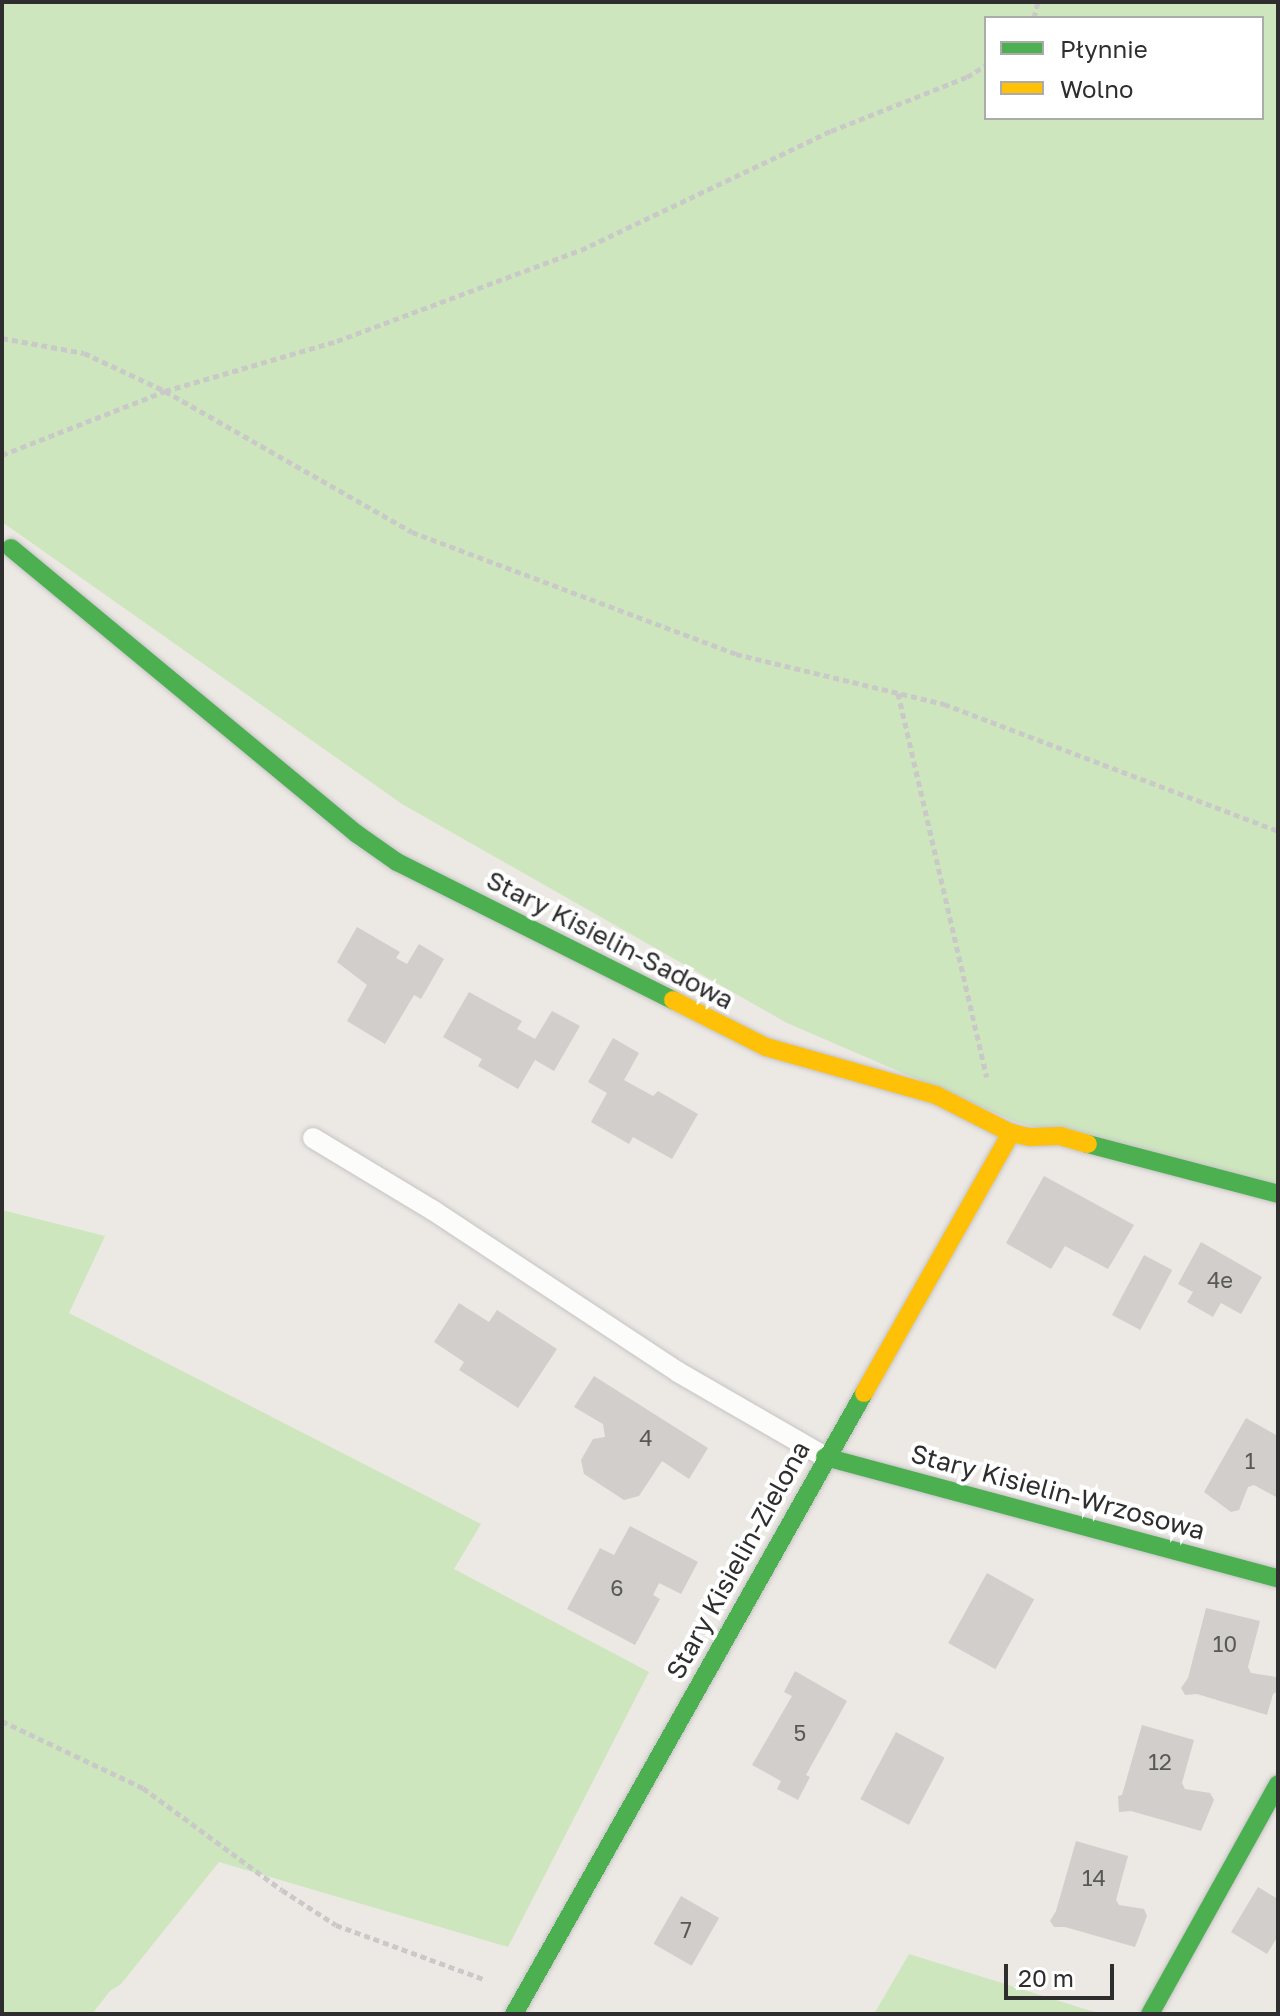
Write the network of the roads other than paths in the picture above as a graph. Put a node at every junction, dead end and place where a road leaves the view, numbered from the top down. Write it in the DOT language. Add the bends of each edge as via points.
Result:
graph roads {
  1 [pos="11,548"];
  2 [pos="1011,1133"];
  3 [pos="313,1138"];
  4 [pos="1278,1194"];
  5 [pos="825,1457"];
  6 [pos="1278,1578"];
  7 [pos="1278,1784"];
  8 [pos="514,2014"];
  9 [pos="1150,2014"];
  1 -- 2 [label="street, Stary Kisielin-Sadowa" via="397,862 766,1047 936,1095"];
  2 -- 4 [label="street, Stary Kisielin-Sadowa" via="1060,1136"];
  2 -- 5 [label="street, Stary Kisielin-Zielona"];
  3 -- 5 [label="lane" via="678,1372"];
  5 -- 6 [label="street, Stary Kisielin-Wrzosowa"];
  5 -- 8 [label="street, Stary Kisielin-Zielona"];
  7 -- 9 [label="street"];
}
